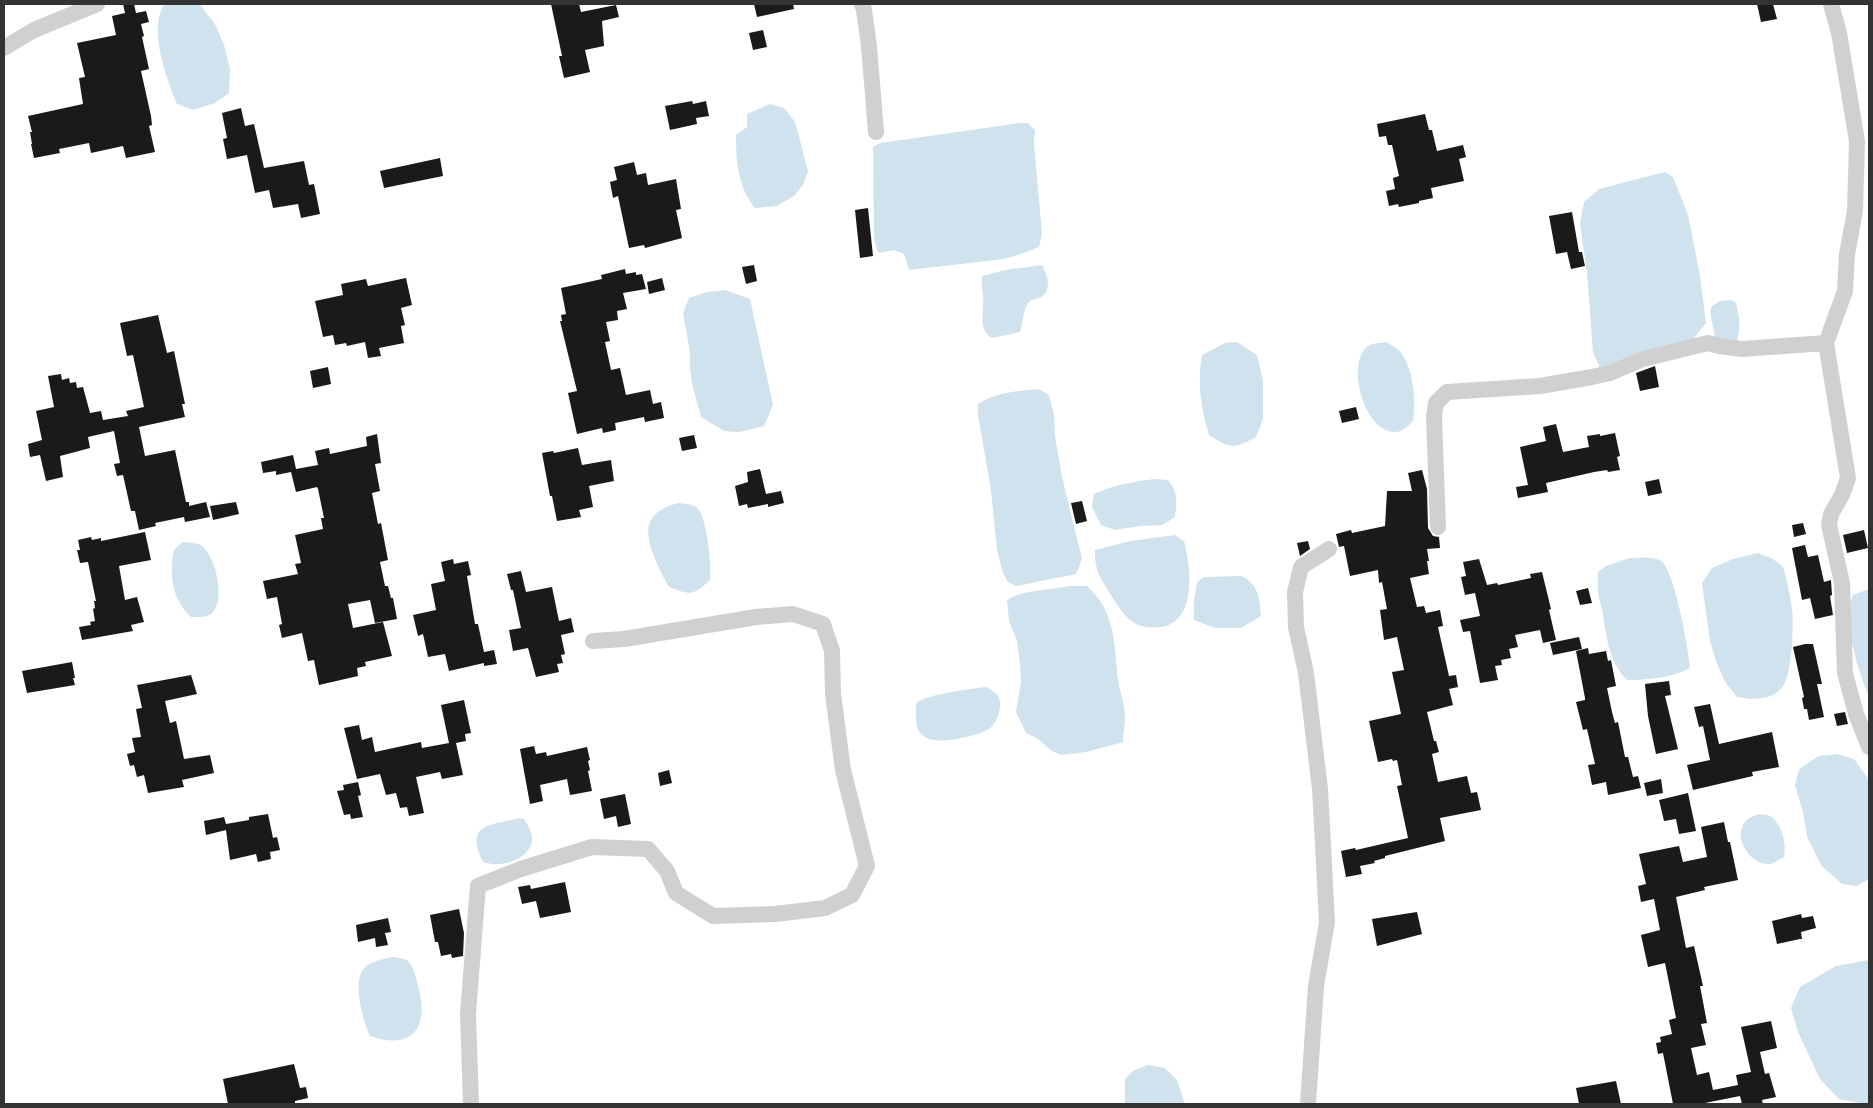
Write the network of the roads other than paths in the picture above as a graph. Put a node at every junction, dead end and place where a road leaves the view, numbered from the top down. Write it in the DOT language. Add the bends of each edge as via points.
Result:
graph roads {
  1 [pos="97,4"];
  2 [pos="862,4"];
  3 [pos="1831,4"];
  4 [pos="4,48"];
  5 [pos="876,132"];
  6 [pos="1863,140"];
  7 [pos="1826,343"];
  8 [pos="1438,527"];
  9 [pos="1329,549"];
  10 [pos="593,641"];
  11 [pos="1869,747"];
  12 [pos="471,1104"];
  13 [pos="1308,1104"];
  1 -- 4 [label="street" via="34,30"];
  2 -- 5 [label="street"];
  3 -- 6 [label="street"];
  6 -- 7 [label="street" via="1845,291"];
  7 -- 8 [label="street" via="1742,349 1708,343 1643,359 1592,377 1540,386 1446,392 1436,403 1434,416"];
  7 -- 11 [label="street" via="1848,478 1829,525 1842,583 1844,673"];
  9 -- 13 [label="street" via="1301,567 1295,592 1296,627 1306,672 1320,790 1327,922 1316,986"];
  10 -- 12 [label="street" via="794,614 822,624 832,651 833,694 843,770 867,866 852,895 824,908 775,914 713,916 676,893 667,871 648,849 592,847 478,886 468,1014"];
}
